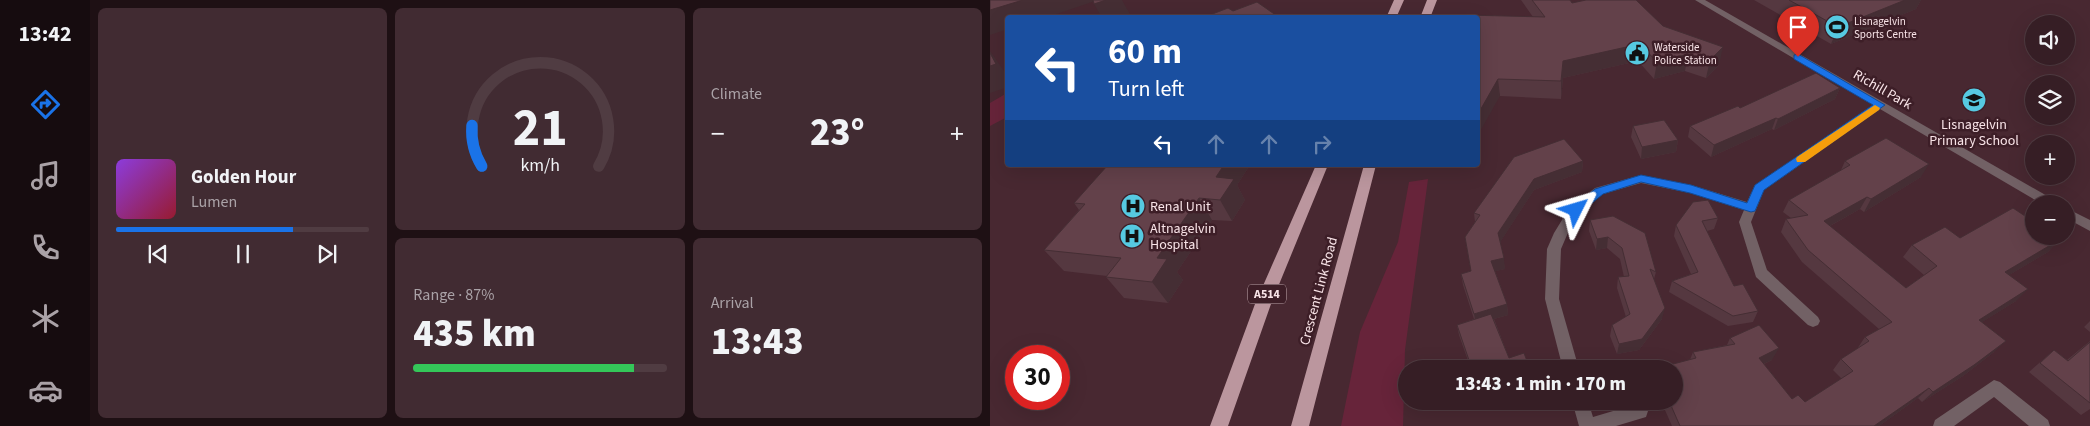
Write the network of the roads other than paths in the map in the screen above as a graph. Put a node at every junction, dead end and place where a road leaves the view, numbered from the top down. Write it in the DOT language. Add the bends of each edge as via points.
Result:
graph roads {
  1 [pos="1399,0"];
  2 [pos="1432,0"];
  3 [pos="1700,0"];
  4 [pos="1392,15"];
  5 [pos="1426,15"];
  6 [pos="1880,105"];
  7 [pos="1321,167"];
  8 [pos="1369,167"];
  9 [pos="2036,195"];
  10 [pos="1751,208"];
  11 [pos="2075,217"];
  12 [pos="2090,226"];
  13 [pos="1813,321"];
  14 [pos="1569,360"];
  15 [pos="1583,410"];
  16 [pos="1640,411"];
  17 [pos="1219,426"];
  18 [pos="1300,426"];
  19 [pos="1588,426"];
  20 [pos="1941,426"];
  21 [pos="2042,426"];
  1 -- 4 [label="highway"];
  2 -- 5 [label="highway"];
  3 -- 6 [label="street, Richill Park"];
  6 -- 9 [label="street, Richill Park"];
  6 -- 10 [label="street" via="1759,188"];
  7 -- 17 [label="highway, A514" via="1260,310"];
  8 -- 18 [label="highway, Crescent Link Road"];
  10 -- 13 [label="street" via="1745,222 1761,273"];
  10 -- 14 [label="street" via="1691,189 1641,179 1599,191 1583,203 1569,218 1554,250 1552,299"];
  11 -- 12 [label="street"];
  15 -- 19 [label="street"];
  16 -- 19 [label="street"];
  20 -- 21 [label="street" via="1994,387"];
}
